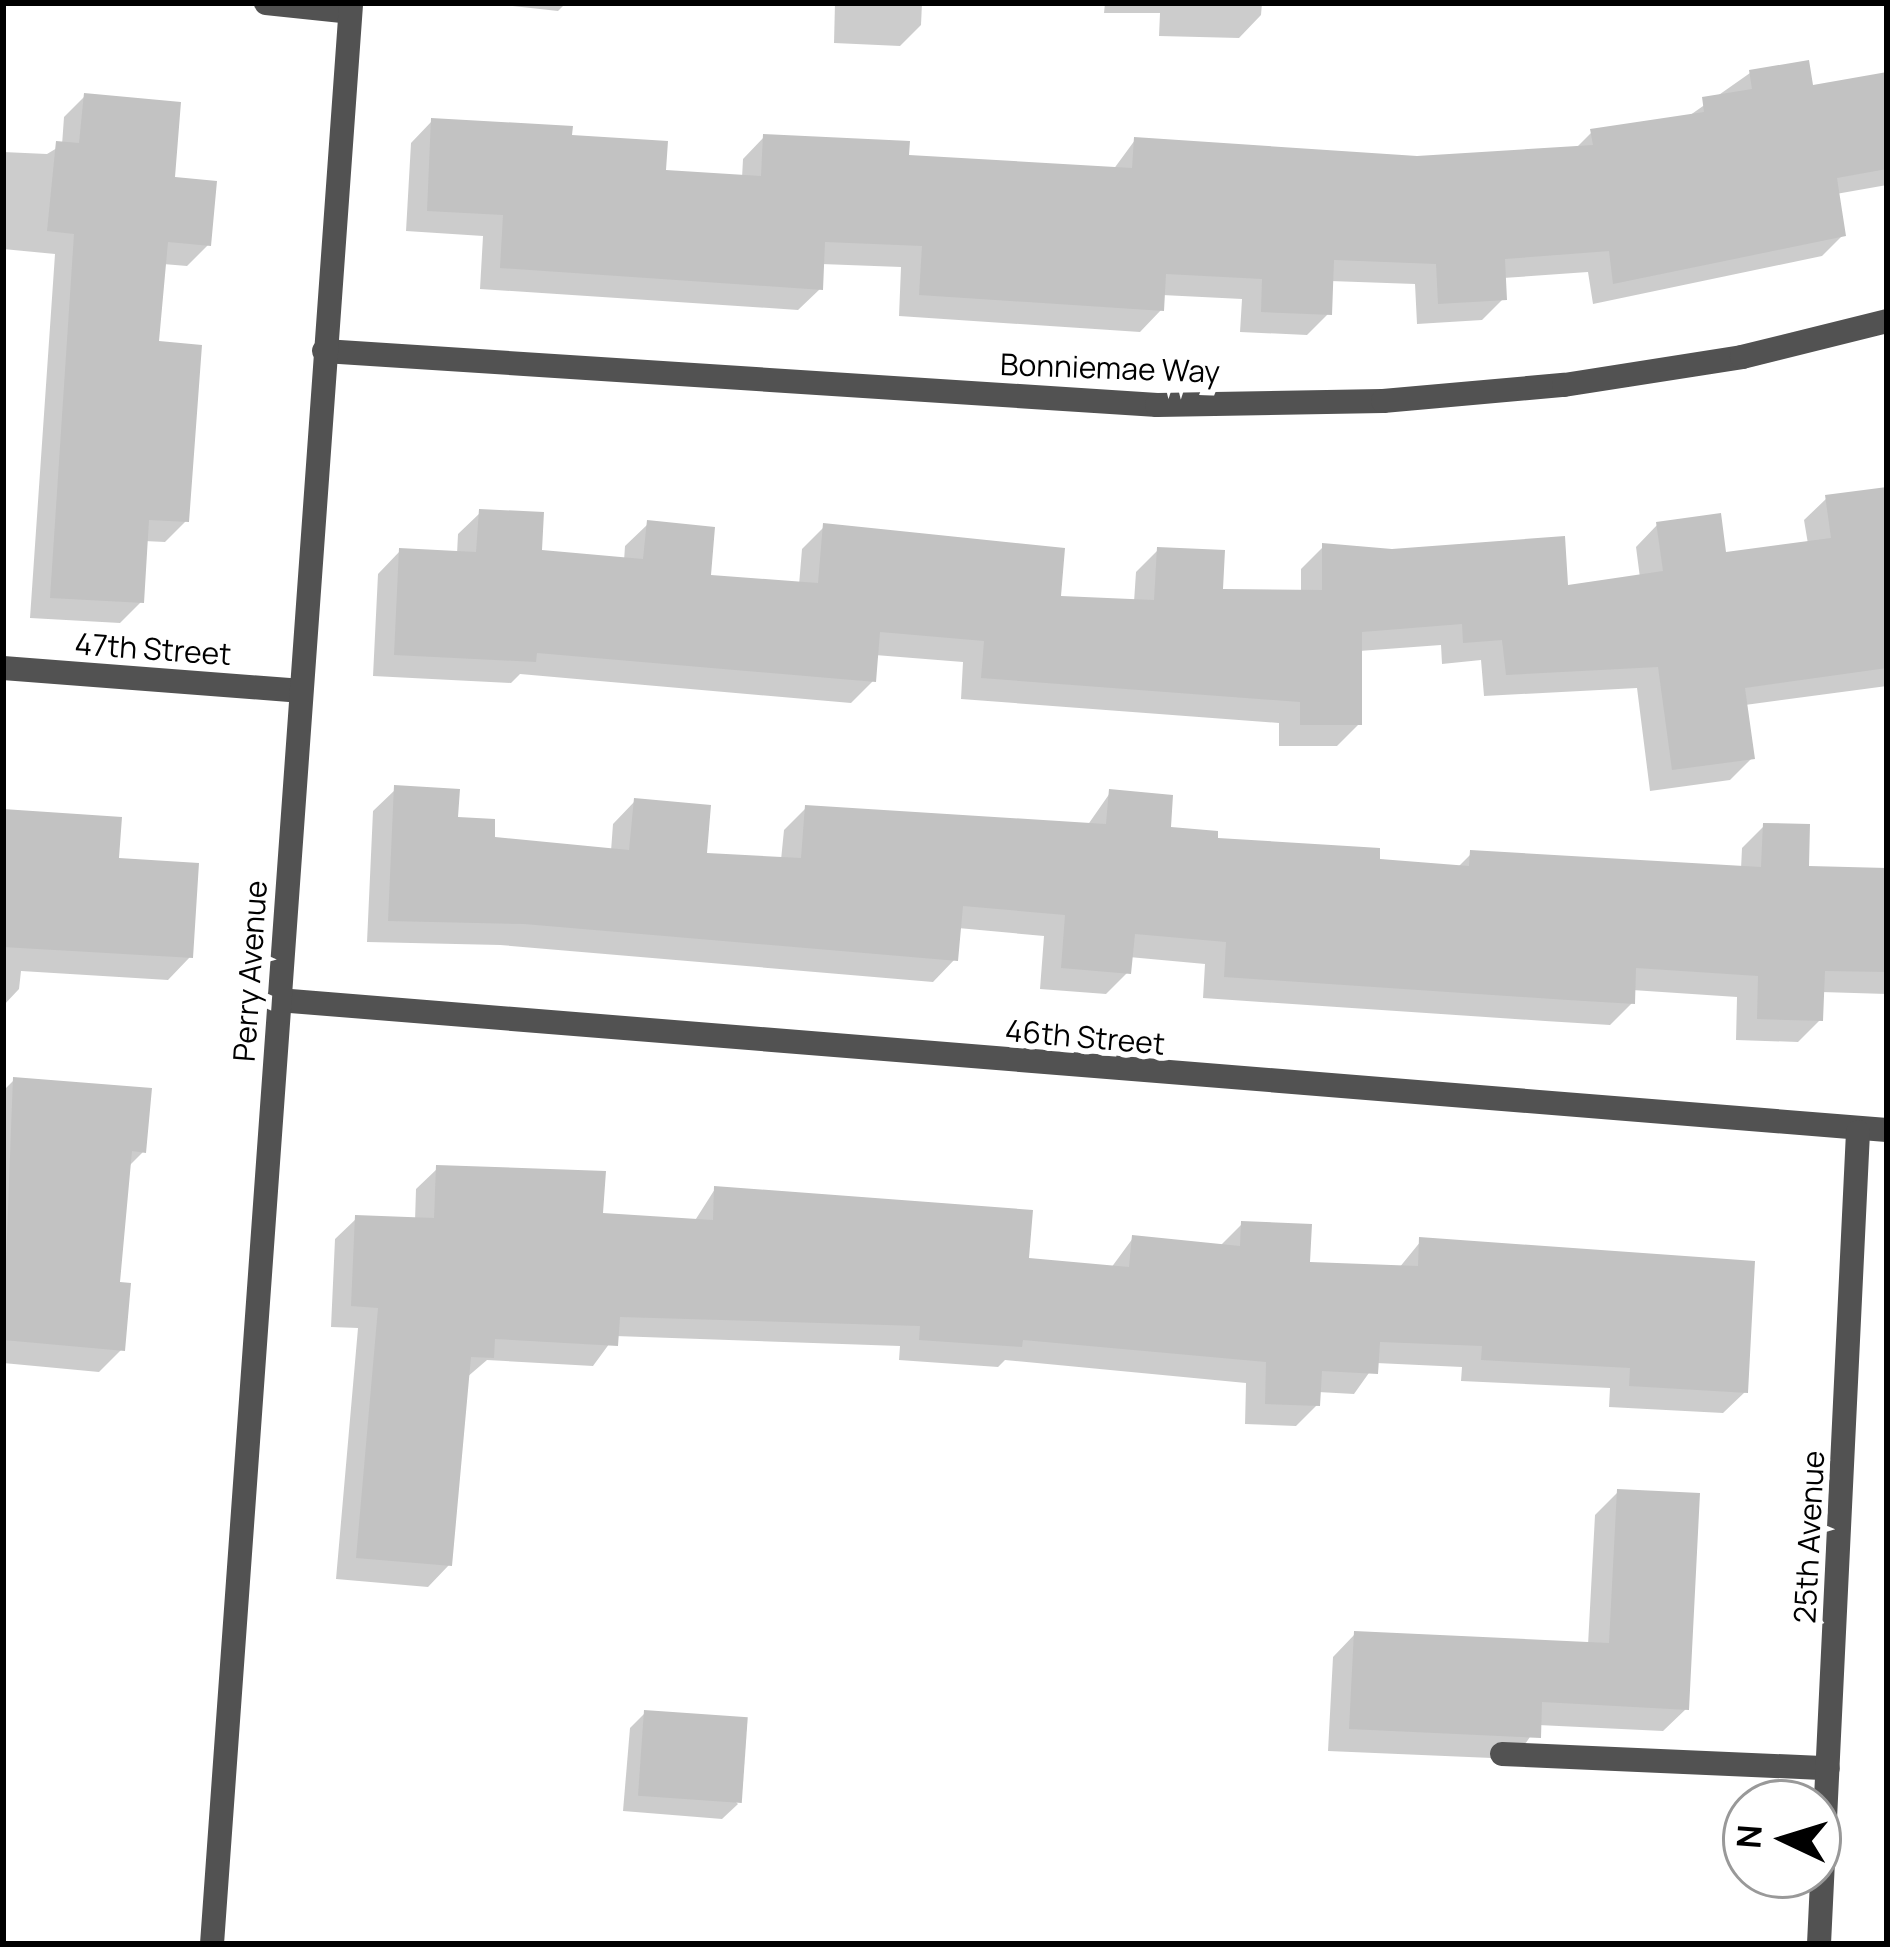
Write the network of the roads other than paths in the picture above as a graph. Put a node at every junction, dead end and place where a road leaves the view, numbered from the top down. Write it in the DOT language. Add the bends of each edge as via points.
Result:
graph roads {
  1 [pos="266,3"];
  2 [pos="350,7"];
  3 [pos="1887,321"];
  4 [pos="324,351"];
  5 [pos="3,668"];
  6 [pos="298,691"];
  7 [pos="278,1000"];
  8 [pos="1887,1130"];
  9 [pos="1858,1132"];
  10 [pos="1502,1754"];
  11 [pos="1828,1768"];
  12 [pos="212,1944"];
  13 [pos="1819,1944"];
  1 -- 2 [label="street"];
  2 -- 4 [label="street, Perry Avenue"];
  3 -- 4 [label="street, Bonniemae Way" via="1586,381 1360,401 1156,405"];
  4 -- 6 [label="street, Perry Avenue"];
  5 -- 6 [label="street, 47th Street"];
  6 -- 7 [label="street, Perry Avenue"];
  7 -- 9 [label="street, 46th Street"];
  7 -- 12 [label="street, Perry Avenue"];
  8 -- 9 [label="street, 46th Street"];
  9 -- 11 [label="street, 25th Avenue"];
  10 -- 11 [label="street"];
  11 -- 13 [label="street, 25th Avenue"];
}
